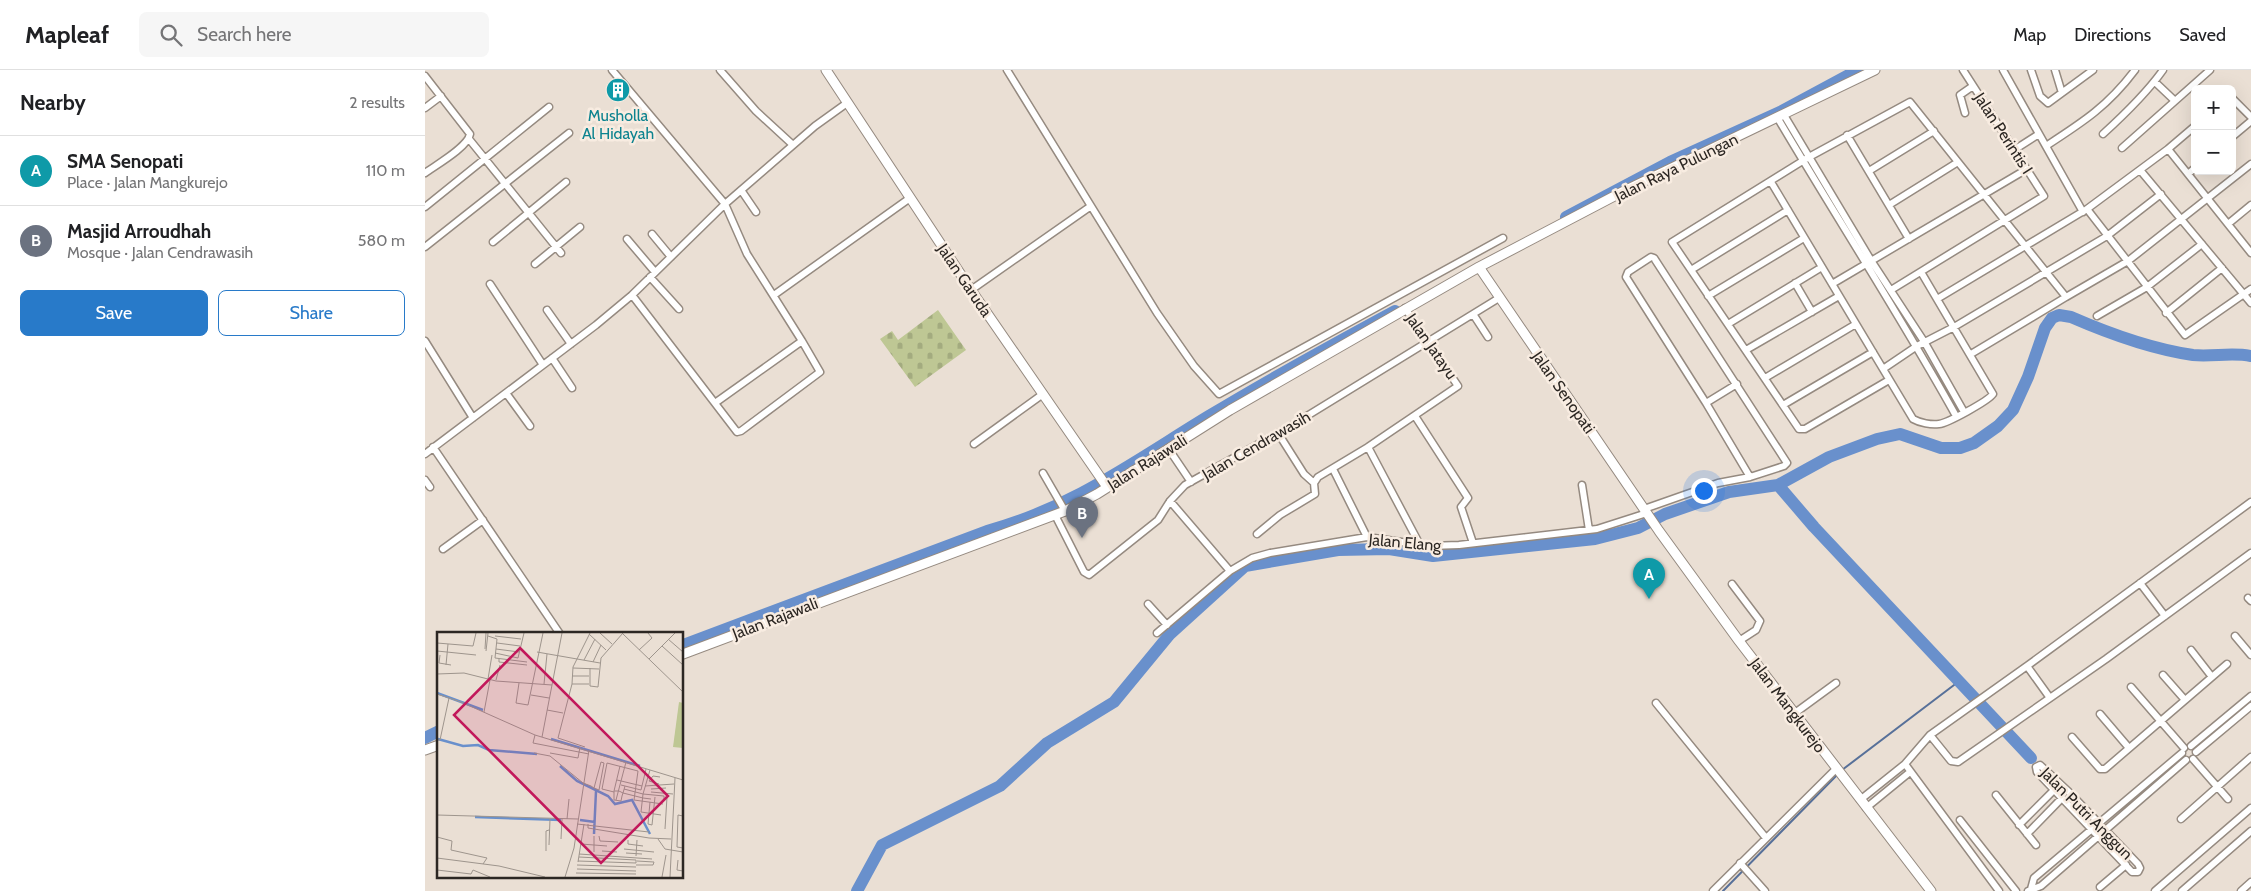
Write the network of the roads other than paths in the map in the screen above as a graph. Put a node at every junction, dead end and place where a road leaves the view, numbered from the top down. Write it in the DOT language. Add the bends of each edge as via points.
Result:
graph roads {
  1 [pos="612,70"];
  2 [pos="720,70"];
  3 [pos="826,70"];
  4 [pos="1007,70"];
  5 [pos="1875,70"];
  6 [pos="1963,70"];
  7 [pos="2003,70"];
  8 [pos="2031,70"];
  9 [pos="2055,70"];
  10 [pos="2093,70"];
  11 [pos="2135,70"];
  12 [pos="2163,70"];
  13 [pos="2209,70"];
  14 [pos="425,76"];
  15 [pos="2155,82"];
  16 [pos="1973,86"];
  17 [pos="2062,93"];
  18 [pos="441,96"];
  19 [pos="2174,100"];
  20 [pos="2236,102"];
  21 [pos="847,103"];
  22 [pos="549,107"];
  23 [pos="425,108"];
  24 [pos="1965,113"];
  25 [pos="1781,116"];
  26 [pos="2251,119"];
  27 [pos="2191,129"];
  28 [pos="1934,131"];
  29 [pos="569,133"];
  30 [pos="2236,133"];
  31 [pos="2039,134"];
  32 [pos="2103,134"];
  33 [pos="1847,135"];
  34 [pos="469,139"];
  35 [pos="793,145"];
  36 [pos="2046,146"];
  37 [pos="2122,148"];
  38 [pos="2168,149"];
  39 [pos="2015,150"];
  40 [pos="485,158"];
  41 [pos="1806,159"];
  42 [pos="1958,162"];
  43 [pos="2251,164"];
  44 [pos="2027,169"];
  45 [pos="2140,170"];
  46 [pos="1869,171"];
  47 [pos="2191,171"];
  48 [pos="425,173"];
  49 [pos="2187,174"];
  50 [pos="566,182"];
  51 [pos="1771,182"];
  52 [pos="505,183"];
  53 [pos="741,190"];
  54 [pos="2161,194"];
  55 [pos="1984,195"];
  56 [pos="910,198"];
  57 [pos="2207,199"];
  58 [pos="725,204"];
  59 [pos="1889,205"];
  60 [pos="2251,205"];
  61 [pos="1091,206"];
  62 [pos="425,207"];
  63 [pos="1788,210"];
  64 [pos="2085,211"];
  65 [pos="756,212"];
  66 [pos="529,213"];
  67 [pos="2182,218"];
  68 [pos="2005,221"];
  69 [pos="2227,224"];
  70 [pos="580,227"];
  71 [pos="652,234"];
  72 [pos="2107,236"];
  73 [pos="1503,238"];
  74 [pos="1804,238"];
  75 [pos="627,239"];
  76 [pos="1909,239"];
  77 [pos="493,242"];
  78 [pos="2202,244"];
  79 [pos="2025,246"];
  80 [pos="425,247"];
  81 [pos="556,247"];
  82 [pos="2250,249"];
  83 [pos="561,253"];
  84 [pos="671,257"];
  85 [pos="2128,260"];
  86 [pos="535,264"];
  87 [pos="1869,264"];
  88 [pos="1479,267"];
  89 [pos="1822,267"];
  90 [pos="2222,268"];
  91 [pos="1691,270"];
  92 [pos="1921,272"];
  93 [pos="2045,272"];
  94 [pos="653,275"];
  95 [pos="1795,283"];
  96 [pos="490,284"];
  97 [pos="1832,284"];
  98 [pos="2147,287"];
  99 [pos="2251,289"];
  100 [pos="971,290"];
  101 [pos="1891,290"];
  102 [pos="632,294"];
  103 [pos="773,295"];
  104 [pos="2244,295"];
  105 [pos="1708,296"];
  106 [pos="1839,296"];
  107 [pos="1499,298"];
  108 [pos="2066,298"];
  109 [pos="1937,300"];
  110 [pos="2251,303"];
  111 [pos="1405,308"];
  112 [pos="547,310"];
  113 [pos="679,310"];
  114 [pos="1812,312"];
  115 [pos="2166,313"];
  116 [pos="1473,314"];
  117 [pos="2097,316"];
  118 [pos="1728,324"];
  119 [pos="1856,324"];
  120 [pos="1954,327"];
  121 [pos="1488,337"];
  122 [pos="803,340"];
  123 [pos="425,341"];
  124 [pos="1428,341"];
  125 [pos="1925,343"];
  126 [pos="571,344"];
  127 [pos="1917,346"];
  128 [pos="1746,350"];
  129 [pos="1873,352"];
  130 [pos="1971,354"];
  131 [pos="552,358"];
  132 [pos="543,366"];
  133 [pos="1883,369"];
  134 [pos="1765,378"];
  135 [pos="1889,380"];
  136 [pos="1737,384"];
  137 [pos="572,388"];
  138 [pos="506,393"];
  139 [pos="1043,394"];
  140 [pos="715,403"];
  141 [pos="1706,403"];
  142 [pos="1783,405"];
  143 [pos="1964,412"];
  144 [pos="1415,416"];
  145 [pos="1956,416"];
  146 [pos="473,418"];
  147 [pos="530,426"];
  148 [pos="1278,433"];
  149 [pos="974,444"];
  150 [pos="1368,447"];
  151 [pos="433,448"];
  152 [pos="1168,448"];
  153 [pos="425,454"];
  154 [pos="1333,469"];
  155 [pos="1043,473"];
  156 [pos="1749,477"];
  157 [pos="425,480"];
  158 [pos="1103,481"];
  159 [pos="1191,482"];
  160 [pos="1314,483"];
  161 [pos="1582,485"];
  162 [pos="431,487"];
  163 [pos="1170,501"];
  164 [pos="2251,502"];
  165 [pos="1064,508"];
  166 [pos="1647,513"];
  167 [pos="1055,516"];
  168 [pos="483,520"];
  169 [pos="1589,530"];
  170 [pos="1257,534"];
  171 [pos="1367,537"];
  172 [pos="1473,543"];
  173 [pos="1419,545"];
  174 [pos="443,549"];
  175 [pos="2251,553"];
  176 [pos="1230,571"];
  177 [pos="2140,583"];
  178 [pos="1732,584"];
  179 [pos="1148,604"];
  180 [pos="2165,616"];
  181 [pos="1167,625"];
  182 [pos="559,632"];
  183 [pos="1157,633"];
  184 [pos="2235,636"];
  185 [pos="1739,641"];
  186 [pos="2191,650"];
  187 [pos="684,654"];
  188 [pos="2251,655"];
  189 [pos="2227,664"];
  190 [pos="2027,666"];
  191 [pos="2163,674"];
  192 [pos="2212,677"];
  193 [pos="1836,683"];
  194 [pos="2131,687"];
  195 [pos="2251,696"];
  196 [pos="2049,698"];
  197 [pos="2185,700"];
  198 [pos="1656,703"];
  199 [pos="2251,706"];
  200 [pos="1795,713"];
  201 [pos="2100,714"];
  202 [pos="2160,719"];
  203 [pos="1929,735"];
  204 [pos="2072,737"];
  205 [pos="437,746"];
  206 [pos="2129,748"];
  207 [pos="2193,749"];
  208 [pos="425,750"];
  209 [pos="2183,751"];
  210 [pos="2251,757"];
  211 [pos="2193,759"];
  212 [pos="2185,760"];
  213 [pos="1905,764"];
  214 [pos="1910,772"];
  215 [pos="1839,773"];
  216 [pos="2218,787"];
  217 [pos="2054,790"];
  218 [pos="1996,795"];
  219 [pos="2062,798"];
  220 [pos="2228,798"];
  221 [pos="1860,800"];
  222 [pos="1866,808"];
  223 [pos="2251,808"];
  224 [pos="2181,819"];
  225 [pos="1960,820"];
  226 [pos="2099,823"];
  227 [pos="2019,825"];
  228 [pos="2092,829"];
  229 [pos="2105,829"];
  230 [pos="2027,834"];
  231 [pos="2250,834"];
  232 [pos="2098,835"];
  233 [pos="1766,838"];
  234 [pos="2037,845"];
  235 [pos="2125,865"];
  236 [pos="1743,866"];
  237 [pos="2251,882"];
  238 [pos="2099,887"];
  239 [pos="2030,890"];
  240 [pos="1713,891"];
  241 [pos="1765,891"];
  242 [pos="1931,891"];
  243 [pos="1999,891"];
  244 [pos="2016,891"];
  245 [pos="2155,891"];
  246 [pos="2183,891"];
  247 [pos="2241,891"];
  1 -- 58 [label="street"];
  2 -- 35 [label="street" via="756,111"];
  3 -- 21 [label="street, Jalan Garuda"];
  4 -- 61 [label="street"];
  5 -- 25 [label="street, Jalan Raya Pulungan"];
  6 -- 16 [label="street, Jalan Perintis I"];
  7 -- 31 [label="street"];
  8 -- 17 [label="street" via="2045,102 2051,102"];
  9 -- 17 [label="street"];
  10 -- 17 [label="street"];
  11 -- 36 [label="street" via="2099,111"];
  12 -- 15 [label="street"];
  13 -- 19 [label="street"];
  14 -- 18 [label="street"];
  15 -- 19 [label="street"];
  15 -- 32 [label="street"];
  16 -- 24 [label="street" via="1960,95"];
  16 -- 39 [label="street, Jalan Perintis I"];
  18 -- 23 [label="street"];
  18 -- 34 [label="street" via="468,130"];
  19 -- 37 [label="street"];
  20 -- 26 [label="street"];
  21 -- 35 [label="street"];
  21 -- 56 [label="street, Jalan Garuda"];
  22 -- 40 [label="street"];
  25 -- 41 [label="street"];
  25 -- 88 [label="street, Jalan Raya Pulungan" via="1624,191"];
  26 -- 30 [label="street"];
  27 -- 38 [label="street"];
  28 -- 33 [label="street" via="1908,102"];
  28 -- 42 [label="street"];
  28 -- 46 [label="street"];
  29 -- 52 [label="street"];
  31 -- 36 [label="street"];
  31 -- 39 [label="street"];
  33 -- 41 [label="street"];
  33 -- 46 [label="street"];
  34 -- 40 [label="street"];
  34 -- 48 [label="street"];
  35 -- 53 [label="street"];
  36 -- 64 [label="street"];
  38 -- 45 [label="street"];
  38 -- 49 [label="street"];
  39 -- 44 [label="street, Jalan Perintis I"];
  40 -- 52 [label="street"];
  40 -- 62 [label="street"];
  41 -- 51 [label="street"];
  41 -- 87 [label="street"];
  42 -- 55 [label="street"];
  42 -- 59 [label="street"];
  43 -- 57 [label="street"];
  44 -- 55 [label="street"];
  44 -- 68 [label="street, Jalan Perintis I" via="2044,196"];
  45 -- 54 [label="street"];
  45 -- 64 [label="street"];
  46 -- 59 [label="street"];
  47 -- 49 [label="street"];
  49 -- 57 [label="street"];
  50 -- 66 [label="street"];
  51 -- 63 [label="street"];
  51 -- 91 [label="street" via="1673,241"];
  52 -- 66 [label="street"];
  52 -- 80 [label="street"];
  53 -- 58 [label="street"];
  53 -- 65 [label="street"];
  54 -- 67 [label="street"];
  54 -- 72 [label="street"];
  55 -- 68 [label="street"];
  55 -- 76 [label="street"];
  56 -- 100 [label="street, Jalan Garuda"];
  56 -- 103 [label="street"];
  57 -- 67 [label="street"];
  57 -- 69 [label="street"];
  58 -- 84 [label="street"];
  58 -- 103 [label="street" via="747,254"];
  59 -- 76 [label="street"];
  60 -- 69 [label="street"];
  61 -- 73 [label="street" via="1157,313 1194,366 1219,394"];
  61 -- 100 [label="street"];
  63 -- 74 [label="street"];
  63 -- 91 [label="street"];
  64 -- 72 [label="street"];
  64 -- 79 [label="street"];
  66 -- 77 [label="street"];
  66 -- 81 [label="street"];
  67 -- 78 [label="street"];
  67 -- 85 [label="street"];
  68 -- 79 [label="street"];
  68 -- 92 [label="street"];
  69 -- 82 [label="street"];
  70 -- 81 [label="street"];
  71 -- 84 [label="street"];
  72 -- 85 [label="street"];
  72 -- 93 [label="street"];
  74 -- 89 [label="street"];
  74 -- 105 [label="street"];
  75 -- 94 [label="street"];
  76 -- 87 [label="street"];
  78 -- 90 [label="street"];
  78 -- 98 [label="street"];
  79 -- 93 [label="street"];
  79 -- 109 [label="street"];
  81 -- 83 [label="street"];
  81 -- 86 [label="street"];
  84 -- 94 [label="street"];
  85 -- 98 [label="street"];
  85 -- 108 [label="street"];
  87 -- 97 [label="street"];
  87 -- 101 [label="street"];
  87 -- 127 [label="street"];
  88 -- 107 [label="street, Jalan Senopati"];
  88 -- 111 [label="street, Jalan Rajawali"];
  89 -- 95 [label="street"];
  89 -- 97 [label="street"];
  90 -- 104 [label="street"];
  90 -- 115 [label="street"];
  91 -- 105 [label="street"];
  92 -- 101 [label="street"];
  92 -- 109 [label="street"];
  93 -- 108 [label="street"];
  93 -- 120 [label="street"];
  94 -- 102 [label="street"];
  94 -- 113 [label="street"];
  95 -- 114 [label="street"];
  95 -- 118 [label="street"];
  96 -- 132 [label="street"];
  97 -- 106 [label="street"];
  98 -- 115 [label="street"];
  98 -- 117 [label="street"];
  99 -- 104 [label="street"];
  100 -- 139 [label="street, Jalan Garuda"];
  101 -- 125 [label="street"];
  102 -- 126 [label="street"];
  102 -- 140 [label="street"];
  103 -- 122 [label="street"];
  104 -- 110 [label="street"];
  104 -- 115 [label="street" via="2187,335"];
  105 -- 118 [label="street"];
  106 -- 114 [label="street"];
  106 -- 119 [label="street"];
  107 -- 116 [label="street, Jalan Cendrawasih"];
  107 -- 166 [label="street, Jalan Senopati"];
  108 -- 130 [label="street"];
  109 -- 120 [label="street"];
  111 -- 124 [label="street, Jalan Jatayu"];
  111 -- 152 [label="street, Jalan Rajawali"];
  112 -- 126 [label="street"];
  114 -- 128 [label="street"];
  116 -- 121 [label="street"];
  116 -- 124 [label="street, Jalan Cendrawasih"];
  118 -- 128 [label="street"];
  119 -- 129 [label="street"];
  119 -- 134 [label="street"];
  120 -- 125 [label="street"];
  120 -- 130 [label="street"];
  122 -- 140 [label="street"];
  122 -- 140 [label="street" via="820,370 818,375 741,431 736,431"];
  123 -- 146 [label="street"];
  124 -- 144 [label="street, Jalan Jatayu" via="1458,384 1457,388"];
  124 -- 148 [label="street, Jalan Cendrawasih"];
  125 -- 127 [label="street"];
  125 -- 143 [label="street"];
  126 -- 131 [label="street"];
  127 -- 133 [label="street"];
  127 -- 145 [label="street"];
  128 -- 134 [label="street"];
  129 -- 133 [label="street"];
  129 -- 142 [label="street"];
  130 -- 143 [label="street" via="1993,394 1972,410"];
  131 -- 132 [label="street"];
  131 -- 137 [label="street"];
  132 -- 138 [label="street"];
  133 -- 135 [label="street"];
  134 -- 142 [label="street"];
  135 -- 142 [label="street" via="1802,430"];
  135 -- 145 [label="street" via="1915,420 1941,424"];
  136 -- 141 [label="street"];
  136 -- 141 [label="street" via="1651,257 1628,272 1626,277"];
  136 -- 156 [label="street, Jalan Elang" via="1787,461 1784,466"];
  138 -- 146 [label="street"];
  138 -- 147 [label="street"];
  139 -- 149 [label="street"];
  139 -- 158 [label="street, Jalan Garuda"];
  141 -- 156 [label="street"];
  143 -- 145 [label="street"];
  144 -- 150 [label="street"];
  144 -- 172 [label="street" via="1467,498 1461,508"];
  146 -- 151 [label="street"];
  148 -- 159 [label="street, Jalan Cendrawasih"];
  148 -- 160 [label="street" via="1304,474"];
  150 -- 154 [label="street"];
  150 -- 173 [label="street"];
  151 -- 153 [label="street"];
  151 -- 168 [label="street"];
  152 -- 158 [label="street, Jalan Rajawali"];
  152 -- 159 [label="street"];
  154 -- 160 [label="street"];
  154 -- 171 [label="street"];
  155 -- 165 [label="street"];
  156 -- 166 [label="street, Jalan Elang" via="1718,483"];
  157 -- 162 [label="street"];
  158 -- 165 [label="street, Jalan Rajawali"];
  159 -- 163 [label="street, Jalan Cendrawasih"];
  160 -- 170 [label="street" via="1315,494"];
  161 -- 169 [label="street"];
  163 -- 167 [label="street, Jalan Cendrawasih" via="1158,520 1089,575 1084,572"];
  163 -- 176 [label="street"];
  164 -- 177 [label="street"];
  165 -- 167 [label="street, Jalan Rajawali"];
  166 -- 169 [label="street, Jalan Elang"];
  166 -- 185 [label="street, Jalan Mangkurejo"];
  167 -- 187 [label="street, Jalan Rajawali"];
  168 -- 174 [label="street"];
  168 -- 182 [label="street"];
  169 -- 172 [label="street, Jalan Elang"];
  171 -- 173 [label="street, Jalan Elang"];
  171 -- 176 [label="street, Jalan Elang" via="1271,553 1252,558"];
  172 -- 173 [label="street, Jalan Elang"];
  175 -- 180 [label="street"];
  176 -- 181 [label="street, Jalan Elang"];
  177 -- 180 [label="street"];
  177 -- 190 [label="street"];
  178 -- 185 [label="street" via="1760,620 1756,630"];
  179 -- 181 [label="street"];
  180 -- 196 [label="street"];
  181 -- 183 [label="street, Jalan Elang"];
  184 -- 188 [label="street"];
  185 -- 200 [label="street, Jalan Mangkurejo"];
  186 -- 192 [label="street"];
  189 -- 192 [label="street"];
  190 -- 196 [label="street"];
  190 -- 203 [label="street"];
  191 -- 197 [label="street"];
  192 -- 197 [label="street"];
  193 -- 200 [label="street"];
  194 -- 202 [label="street"];
  195 -- 207 [label="street"];
  196 -- 203 [label="street" via="1954,763"];
  197 -- 202 [label="street"];
  198 -- 233 [label="street"];
  199 -- 207 [label="street"];
  200 -- 215 [label="street, Jalan Mangkurejo"];
  201 -- 206 [label="street"];
  202 -- 206 [label="street"];
  202 -- 209 [label="street"];
  203 -- 213 [label="street"];
  204 -- 206 [label="street" via="2102,770"];
  205 -- 208 [label="street"];
  207 -- 209 [label="street"];
  207 -- 211 [label="street"];
  209 -- 212 [label="street"];
  209 -- 226 [label="street"];
  210 -- 216 [label="street"];
  211 -- 212 [label="street"];
  211 -- 216 [label="street"];
  212 -- 229 [label="street"];
  213 -- 214 [label="street"];
  213 -- 221 [label="street"];
  214 -- 222 [label="street"];
  214 -- 243 [label="street"];
  215 -- 221 [label="street, Jalan Mangkurejo"];
  215 -- 233 [label="street"];
  216 -- 220 [label="street"];
  216 -- 224 [label="street"];
  217 -- 219 [label="street, Jalan Putri Anggun"];
  217 -- 226 [label="street, Jalan Putri Anggun" via="2037,772 2039,765 2043,765"];
  217 -- 227 [label="street"];
  218 -- 227 [label="street"];
  219 -- 228 [label="street, Jalan Putri Anggun"];
  219 -- 230 [label="street"];
  221 -- 222 [label="street, Jalan Mangkurejo"];
  222 -- 242 [label="street, Jalan Mangkurejo"];
  223 -- 245 [label="street"];
  225 -- 244 [label="street"];
  226 -- 228 [label="street"];
  226 -- 229 [label="street, Jalan Putri Anggun"];
  227 -- 230 [label="street"];
  228 -- 232 [label="street, Jalan Putri Anggun"];
  228 -- 239 [label="street" via="2034,878"];
  229 -- 232 [label="street"];
  229 -- 235 [label="street, Jalan Putri Anggun" via="2140,868 2133,873"];
  230 -- 234 [label="street"];
  231 -- 246 [label="street"];
  232 -- 235 [label="street, Jalan Putri Anggun"];
  232 -- 239 [label="street" via="2041,886"];
  233 -- 236 [label="street"];
  235 -- 238 [label="street"];
  236 -- 240 [label="street"];
  236 -- 241 [label="street"];
  237 -- 247 [label="street"];
}
